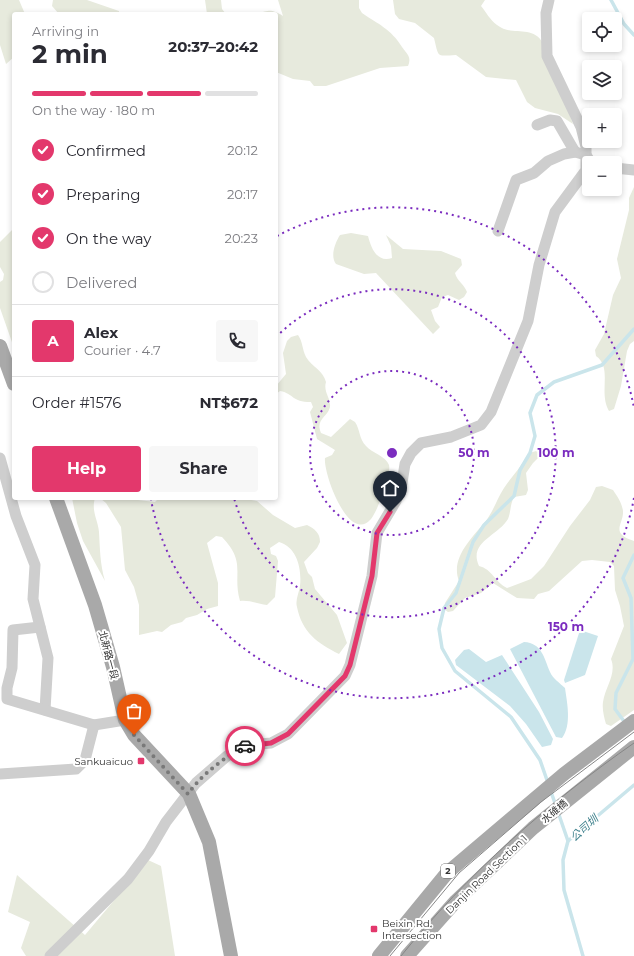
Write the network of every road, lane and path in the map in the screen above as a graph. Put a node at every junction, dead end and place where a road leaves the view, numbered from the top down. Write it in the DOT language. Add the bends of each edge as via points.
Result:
graph roads {
  1 [pos="549,0"];
  2 [pos="537,125"];
  3 [pos="583,156"];
  4 [pos="584,156"];
  5 [pos="582,157"];
  6 [pos="622,169"];
  7 [pos="634,170"];
  8 [pos="582,175"];
  9 [pos="498,231"];
  10 [pos="0,346"];
  11 [pos="12,379"];
  12 [pos="0,458"];
  13 [pos="57,500"];
  14 [pos="40,627"];
  15 [pos="46,710"];
  16 [pos="125,720"];
  17 [pos="634,722"];
  18 [pos="94,726"];
  19 [pos="630,750"];
  20 [pos="0,774"];
  21 [pos="188,794"];
  22 [pos="533,828"];
  23 [pos="50,956"];
  24 [pos="231,956"];
  25 [pos="379,956"];
  26 [pos="407,956"];
  1 -- 4 [label="street" via="546,13 547,56 581,128"];
  2 -- 3 [label="street" via="550,120 557,121"];
  5 -- 9 [label="street" via="564,154 548,161 534,174 516,180"];
  6 -- 7 [label="street"];
  8 -- 21 [label="street" via="555,212 539,265 528,321 491,412 482,425 451,437 421,443 405,464 396,501 377,533 372,576 345,676 288,734 271,743 247,745 227,756 196,783"];
  10 -- 11 [label="main road"];
  12 -- 14 [label="street" via="16,516 35,565 33,599"];
  13 -- 16 [label="main road, 北新路一段" via="95,605"];
  14 -- 15 [label="street" via="48,658"];
  14 -- 15 [label="street" via="13,630 12,668 7,688 8,699"];
  15 -- 18 [label="street"];
  16 -- 18 [label="street"];
  16 -- 21 [label="main road, 北新路一段" via="134,735"];
  17 -- 25 [label="main road, 2" via="564,774 447,873"];
  18 -- 20 [label="street" via="84,760 76,769"];
  19 -- 22 [label="main road, 水碓橋"];
  21 -- 23 [label="street" via="128,879"];
  21 -- 24 [label="main road, 北新路一段" via="209,842"];
  22 -- 26 [label="main road, Danjin Road Section 1" via="456,901"];
}
